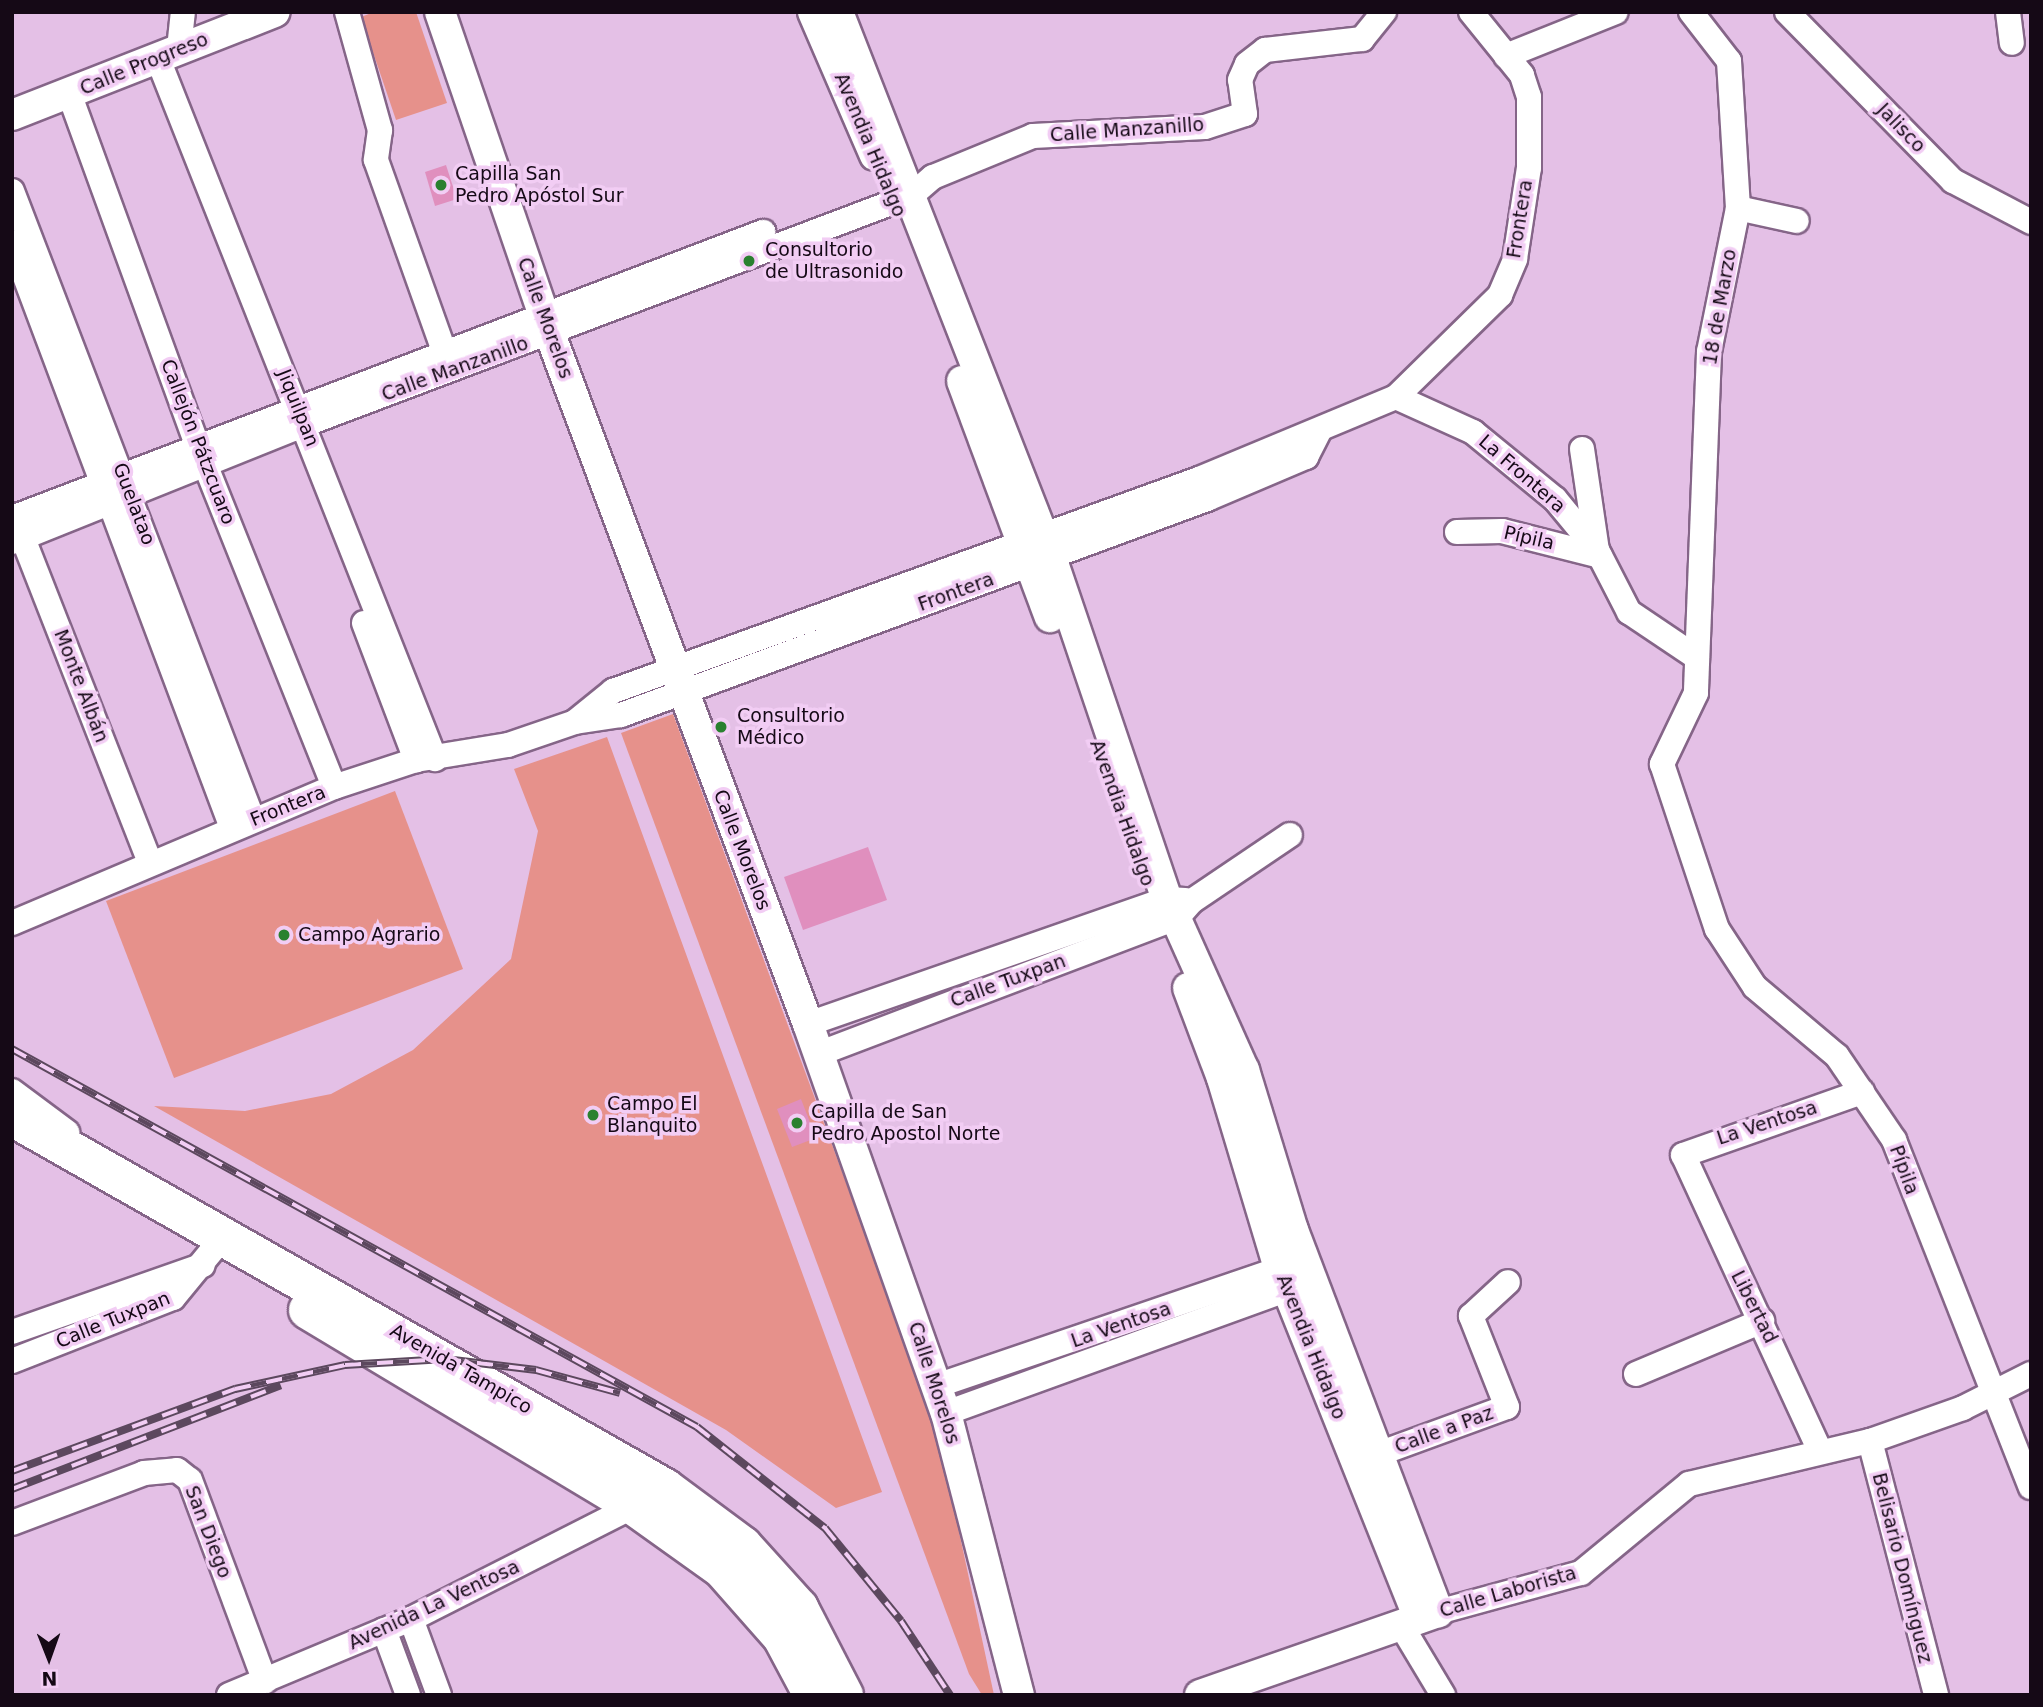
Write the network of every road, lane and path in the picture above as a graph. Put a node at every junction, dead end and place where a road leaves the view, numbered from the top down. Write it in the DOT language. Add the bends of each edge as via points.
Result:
graph roads {
  1 [pos="183,12"];
  2 [pos="275,12"];
  3 [pos="347,12"];
  4 [pos="440,12"];
  5 [pos="813,12"];
  6 [pos="838,12"];
  7 [pos="1384,12"];
  8 [pos="1471,12"];
  9 [pos="1616,12"];
  10 [pos="1691,12"];
  11 [pos="1787,12"];
  12 [pos="2008,12"];
  13 [pos="2012,43"];
  14 [pos="1506,56"];
  15 [pos="161,57"];
  16 [pos="69,93"];
  17 [pos="12,116"];
  18 [pos="907,187"];
  19 [pos="12,191"];
  20 [pos="1738,208"];
  21 [pos="1797,220"];
  22 [pos="2031,222"];
  23 [pos="12,242"];
  24 [pos="546,324"];
  25 [pos="444,351"];
  26 [pos="1395,397"];
  27 [pos="294,418"];
  28 [pos="1582,449"];
  29 [pos="201,454"];
  30 [pos="117,488"];
  31 [pos="15,525"];
  32 [pos="1457,532"];
  33 [pos="1036,550"];
  34 [pos="1599,553"];
  35 [pos="1696,657"];
  36 [pos="678,680"];
  37 [pos="426,759"];
  38 [pos="334,787"];
  39 [pos="242,824"];
  40 [pos="1290,835"];
  41 [pos="150,862"];
  42 [pos="1171,909"];
  43 [pos="12,923"];
  44 [pos="1755,987"];
  45 [pos="808,1024"];
  46 [pos="818,1054"];
  47 [pos="12,1091"];
  48 [pos="1862,1092"];
  49 [pos="12,1117"];
  50 [pos="12,1139"];
  51 [pos="70,1150"];
  52 [pos="1683,1164"];
  53 [pos="214,1251"];
  54 [pos="1296,1275"];
  55 [pos="1508,1282"];
  56 [pos="1762,1321"];
  57 [pos="12,1332"];
  58 [pos="12,1361"];
  59 [pos="1636,1374"];
  60 [pos="2031,1374"];
  61 [pos="1997,1391"];
  62 [pos="941,1399"];
  63 [pos="1870,1441"];
  64 [pos="1820,1451"];
  65 [pos="1381,1453"];
  66 [pos="2031,1487"];
  67 [pos="634,1506"];
  68 [pos="12,1523"];
  69 [pos="1419,1618"];
  70 [pos="411,1619"];
  71 [pos="384,1630"];
  72 [pos="265,1682"];
  73 [pos="229,1695"];
  74 [pos="408,1695"];
  75 [pos="439,1695"];
  76 [pos="813,1695"];
  77 [pos="844,1695"];
  78 [pos="1019,1695"];
  79 [pos="1200,1695"];
  80 [pos="1443,1695"];
  81 [pos="1936,1695"];
  1 -- 15 [label="street"];
  2 -- 15 [label="street, Calle Progreso"];
  3 -- 25 [label="street" via="380,130 376,160"];
  4 -- 24 [label="street, Calle Morelos"];
  5 -- 18 [label="street, Avendia Hidalgo"];
  6 -- 18 [label="street, Avendia Hidalgo"];
  7 -- 18 [label="street, Calle Manzanillo" via="1362,39 1265,50 1247,64 1240,80 1245,114 1205,127 1032,136"];
  8 -- 14 [label="street, Frontera"];
  9 -- 14 [label="street"];
  10 -- 20 [label="street, 18 de Marzo" via="1729,61"];
  11 -- 22 [label="street, Jalisco" via="1953,181"];
  12 -- 13 [label="street"];
  14 -- 26 [label="street, Frontera" via="1522,75 1529,97 1529,168 1513,268 1500,295"];
  15 -- 16 [label="street, Calle Progreso"];
  15 -- 27 [label="street, Jiquilpan"];
  16 -- 17 [label="street, Calle Progreso"];
  16 -- 29 [label="street, Callejón Pátzcuaro"];
  18 -- 24 [label="street, Calle Manzanillo"];
  18 -- 33 [label="street, Avendia Hidalgo"];
  19 -- 30 [label="street, Guelatao"];
  20 -- 21 [label="street"];
  20 -- 35 [label="street, 18 de Marzo" via="1709,352"];
  23 -- 30 [label="street, Guelatao"];
  24 -- 25 [label="street, Calle Manzanillo"];
  24 -- 27 [label="street, Calle Manzanillo"];
  24 -- 36 [label="street, Calle Morelos"];
  25 -- 27 [label="street, Calle Manzanillo"];
  26 -- 33 [label="street, Frontera" via="1319,432 1306,457"];
  26 -- 34 [label="street, La Frontera" via="1473,432 1555,499"];
  27 -- 29 [label="street, Calle Manzanillo"];
  27 -- 37 [label="street, Jiquilpan"];
  28 -- 34 [label="street"];
  29 -- 30 [label="street, Calle Manzanillo"];
  29 -- 38 [label="street, Callejón Pátzcuaro"];
  30 -- 31 [label="street, Calle Manzanillo"];
  30 -- 39 [label="street, Guelatao"];
  31 -- 41 [label="street, Monte Albán"];
  32 -- 34 [label="street, Pípila" via="1502,531"];
  33 -- 36 [label="street, Frontera"];
  33 -- 42 [label="street, Avendia Hidalgo"];
  34 -- 35 [label="street" via="1629,612"];
  35 -- 44 [label="street, 18 de Marzo" via="1691,709 1662,764 1717,929"];
  36 -- 37 [label="street, Frontera" via="613,691 575,722 508,745"];
  36 -- 45 [label="street, Calle Morelos"];
  37 -- 38 [label="street, Frontera"];
  38 -- 39 [label="street, Frontera"];
  39 -- 41 [label="street, Frontera"];
  40 -- 42 [label="street, Calle Tuxpan"];
  41 -- 43 [label="street, Frontera"];
  42 -- 45 [label="street, Calle Tuxpan"];
  42 -- 46 [label="street, Calle Tuxpan"];
  42 -- 54 [label="street, Avendia Hidalgo" via="1222,1079"];
  44 -- 48 [label="street, Pípila" via="1837,1056"];
  45 -- 46 [label="street, Calle Morelos"];
  46 -- 62 [label="street, Calle Morelos"];
  47 -- 51 [label="street" via="66,1130"];
  48 -- 52 [label="street, La Ventosa" via="1690,1149 1682,1155"];
  48 -- 61 [label="street, Pípila" via="1894,1140 1922,1221"];
  49 -- 51 [label="main road, Avenida Tampico"];
  50 -- 53 [label="main road, Avenida Tampico"];
  51 -- 53 [label="main road, Avenida Tampico"];
  52 -- 56 [label="street, Libertad"];
  53 -- 57 [label="street, Calle Tuxpan"];
  53 -- 58 [label="street, Calle Tuxpan" via="173,1298"];
  53 -- 67 [label="main road, Avenida Tampico"];
  53 -- 77 [label="main road, Avenida Tampico" via="665,1488 743,1546 799,1608"];
  54 -- 62 [label="street, La Ventosa"];
  54 -- 65 [label="street, Avendia Hidalgo"];
  54 -- 69 [label="street, Avendia Hidalgo"];
  55 -- 65 [label="street, Calle a Paz" via="1471,1316 1507,1407"];
  56 -- 59 [label="street"];
  56 -- 64 [label="street, Libertad"];
  60 -- 61 [label="street, Calle Laborista"];
  61 -- 63 [label="street, Calle Laborista"];
  61 -- 66 [label="street, Pípila" via="2006,1433"];
  62 -- 78 [label="street, Calle Morelos"];
  63 -- 64 [label="street, Calle Laborista"];
  63 -- 81 [label="street, Belisario Domínguez"];
  64 -- 69 [label="street, Calle Laborista" via="1689,1483 1581,1573"];
  65 -- 69 [label="street, Avendia Hidalgo"];
  67 -- 70 [label="street, Avenida La Ventosa"];
  67 -- 76 [label="main road, Avenida Tampico" via="722,1569 782,1637"];
  68 -- 72 [label="street, San Diego" via="144,1473 177,1470 190,1480"];
  69 -- 79 [label="street, Calle Laborista"];
  69 -- 80 [label="street"];
  70 -- 71 [label="street, Avenida La Ventosa"];
  70 -- 75 [label="street"];
  71 -- 72 [label="street, Avenida La Ventosa"];
  71 -- 74 [label="street"];
  72 -- 73 [label="street, Avenida La Ventosa"];
}
